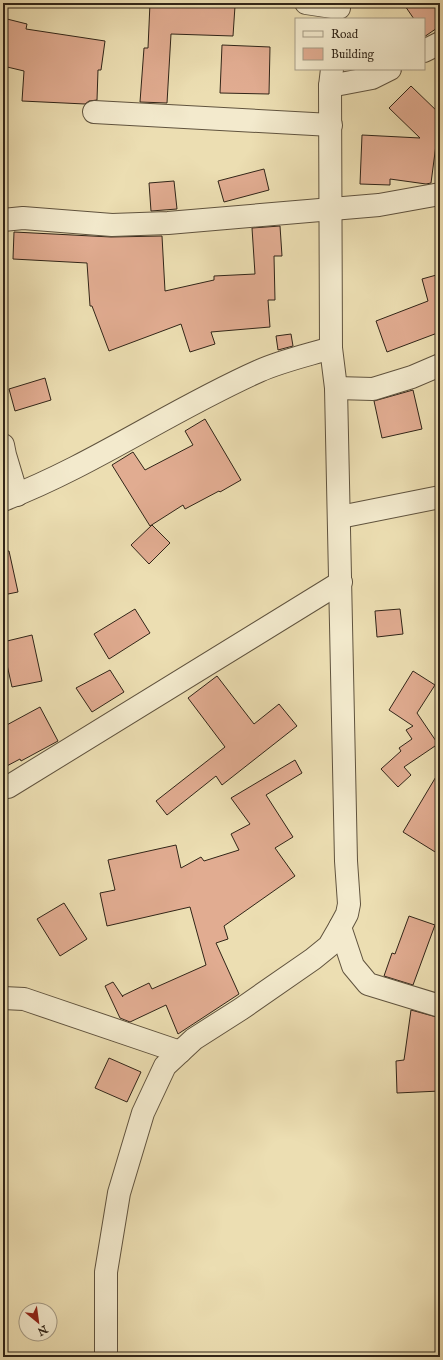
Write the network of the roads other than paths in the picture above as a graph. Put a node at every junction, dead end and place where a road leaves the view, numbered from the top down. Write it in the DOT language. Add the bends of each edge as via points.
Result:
graph roads {
  1 [pos="306,3"];
  2 [pos="339,10"];
  3 [pos="440,43"];
  4 [pos="425,51"];
  5 [pos="388,70"];
  6 [pos="331,78"];
  7 [pos="94,112"];
  8 [pos="330,125"];
  9 [pos="440,194"];
  10 [pos="330,209"];
  11 [pos="3,220"];
  12 [pos="331,348"];
  13 [pos="440,365"];
  14 [pos="336,388"];
  15 [pos="3,445"];
  16 [pos="440,497"];
  17 [pos="10,498"];
  18 [pos="340,517"];
  19 [pos="341,582"];
  20 [pos="8,787"];
  21 [pos="340,927"];
  22 [pos="3,998"];
  23 [pos="440,1006"];
  24 [pos="180,1052"];
  25 [pos="106,1357"];
  1 -- 2 [label="street"];
  3 -- 4 [label="street"];
  5 -- 6 [label="street" via="372,78"];
  6 -- 8 [label="street"];
  7 -- 8 [label="street"];
  8 -- 10 [label="street"];
  9 -- 10 [label="street"];
  10 -- 11 [label="street" via="168,223 112,225 23,218"];
  10 -- 12 [label="street"];
  12 -- 14 [label="street"];
  12 -- 17 [label="street" via="260,370 187,406 87,462"];
  13 -- 14 [label="street" via="373,389"];
  14 -- 18 [label="street"];
  15 -- 17 [label="street"];
  16 -- 18 [label="street"];
  18 -- 19 [label="street"];
  19 -- 20 [label="street"];
  19 -- 21 [label="street" via="349,904"];
  21 -- 23 [label="street" via="353,966 368,984"];
  21 -- 24 [label="street" via="329,946 313,959 194,1039"];
  22 -- 24 [label="street" via="24,999"];
  24 -- 25 [label="street" via="165,1066 143,1113 119,1193 106,1272"];
}
